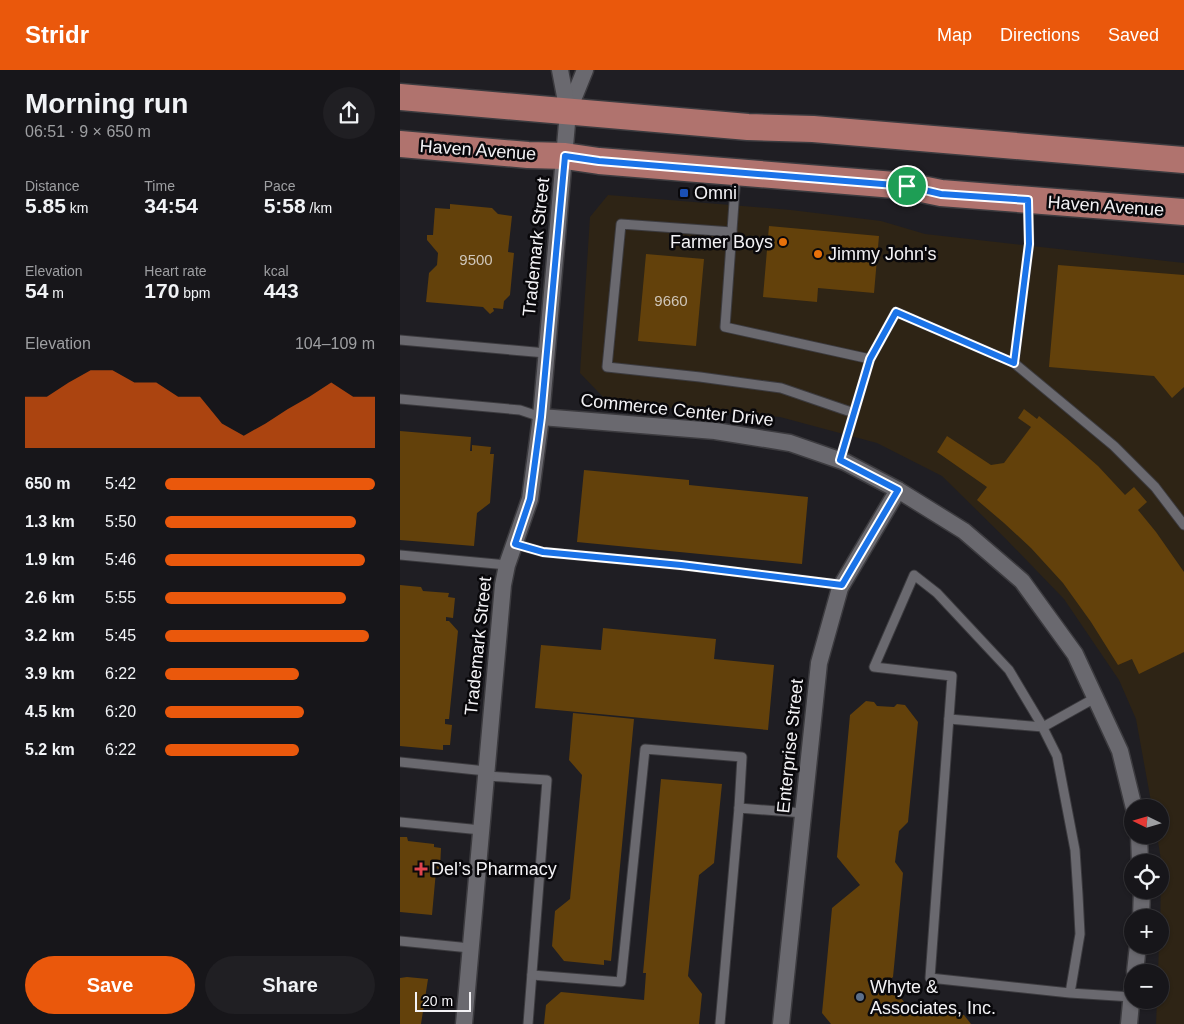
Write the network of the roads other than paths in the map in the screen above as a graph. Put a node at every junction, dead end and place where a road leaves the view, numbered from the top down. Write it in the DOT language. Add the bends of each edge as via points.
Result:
graph roads {
  1 [pos="560,70"];
  2 [pos="585,70"];
  3 [pos="400,97"];
  4 [pos="568,112"];
  5 [pos="400,144"];
  6 [pos="565,156"];
  7 [pos="1184,160"];
  8 [pos="736,172"];
  9 [pos="1028,200"];
  10 [pos="1184,212"];
  11 [pos="732,232"];
  12 [pos="400,340"];
  13 [pos="546,353"];
  14 [pos="870,359"];
  15 [pos="1014,363"];
  16 [pos="400,399"];
  17 [pos="854,414"];
  18 [pos="541,417"];
  19 [pos="840,460"];
  20 [pos="898,490"];
  21 [pos="1184,525"];
  22 [pos="515,544"];
  23 [pos="400,555"];
  24 [pos="507,565"];
  25 [pos="842,585"];
  26 [pos="1095,698"];
  27 [pos="949,719"];
  28 [pos="1043,727"];
  29 [pos="400,762"];
  30 [pos="486,773"];
  31 [pos="1132,799"];
  32 [pos="739,808"];
  33 [pos="804,813"];
  34 [pos="400,822"];
  35 [pos="481,830"];
  36 [pos="400,942"];
  37 [pos="470,948"];
  38 [pos="532,975"];
  39 [pos="1070,993"];
  40 [pos="1124,996"];
  41 [pos="1131,1009"];
  42 [pos="464,1024"];
  43 [pos="528,1024"];
  44 [pos="720,1024"];
  45 [pos="782,1024"];
  46 [pos="1129,1024"];
  1 -- 4 [label="street"];
  2 -- 4 [label="street"];
  3 -- 4 [label="main road"];
  4 -- 6 [label="street, Trademark Street"];
  4 -- 7 [label="main road"];
  5 -- 6 [label="main road, Haven Avenue"];
  6 -- 8 [label="main road, Haven Avenue"];
  6 -- 13 [label="street, Trademark Street"];
  8 -- 9 [label="main road, Haven Avenue"];
  8 -- 11 [label="lane"];
  9 -- 10 [label="main road, Haven Avenue"];
  9 -- 15 [label="lane" via="1029,244"];
  11 -- 14 [label="lane" via="725,327"];
  11 -- 17 [label="lane" via="621,224 607,368 781,388"];
  12 -- 13 [label="lane"];
  13 -- 18 [label="street, Trademark Street"];
  14 -- 15 [label="lane" via="896,312"];
  14 -- 17 [label="lane"];
  15 -- 21 [label="lane" via="1114,446 1155,487"];
  16 -- 18 [label="lane" via="520,410"];
  17 -- 19 [label="lane"];
  18 -- 19 [label="street, Commerce Center Drive" via="724,432 790,443"];
  18 -- 22 [label="street, Trademark Street" via="530,499"];
  19 -- 20 [label="street, Commerce Center Drive"];
  20 -- 25 [label="street, Enterprise Street"];
  20 -- 26 [label="street, Commerce Center Drive" via="964,531 1022,581 1075,654"];
  22 -- 24 [label="street, Trademark Street"];
  22 -- 25 [label="lane" via="543,552"];
  23 -- 24 [label="lane"];
  24 -- 30 [label="street, Trademark Street" via="502,585"];
  25 -- 33 [label="street, Enterprise Street" via="819,663"];
  26 -- 28 [label="lane"];
  26 -- 31 [label="street, Commerce Center Drive" via="1120,751"];
  27 -- 28 [label="lane"];
  27 -- 28 [label="lane" via="952,676 874,667 914,575 937,593 1008,670"];
  27 -- 39 [label="lane" via="930,978"];
  28 -- 39 [label="lane" via="1057,756 1075,850 1080,934"];
  29 -- 30 [label="lane"];
  30 -- 35 [label="street, Trademark Street"];
  30 -- 38 [label="lane" via="546,780"];
  32 -- 33 [label="lane"];
  32 -- 38 [label="lane" via="742,757 644,750 621,982"];
  32 -- 44 [label="lane"];
  33 -- 45 [label="street, Enterprise Street"];
  34 -- 35 [label="lane"];
  35 -- 37 [label="street, Trademark Street"];
  36 -- 37 [label="lane"];
  37 -- 42 [label="street, Trademark Street"];
  38 -- 43 [label="lane"];
  39 -- 40 [label="lane"];
  41 -- 46 [label="street"];
}
